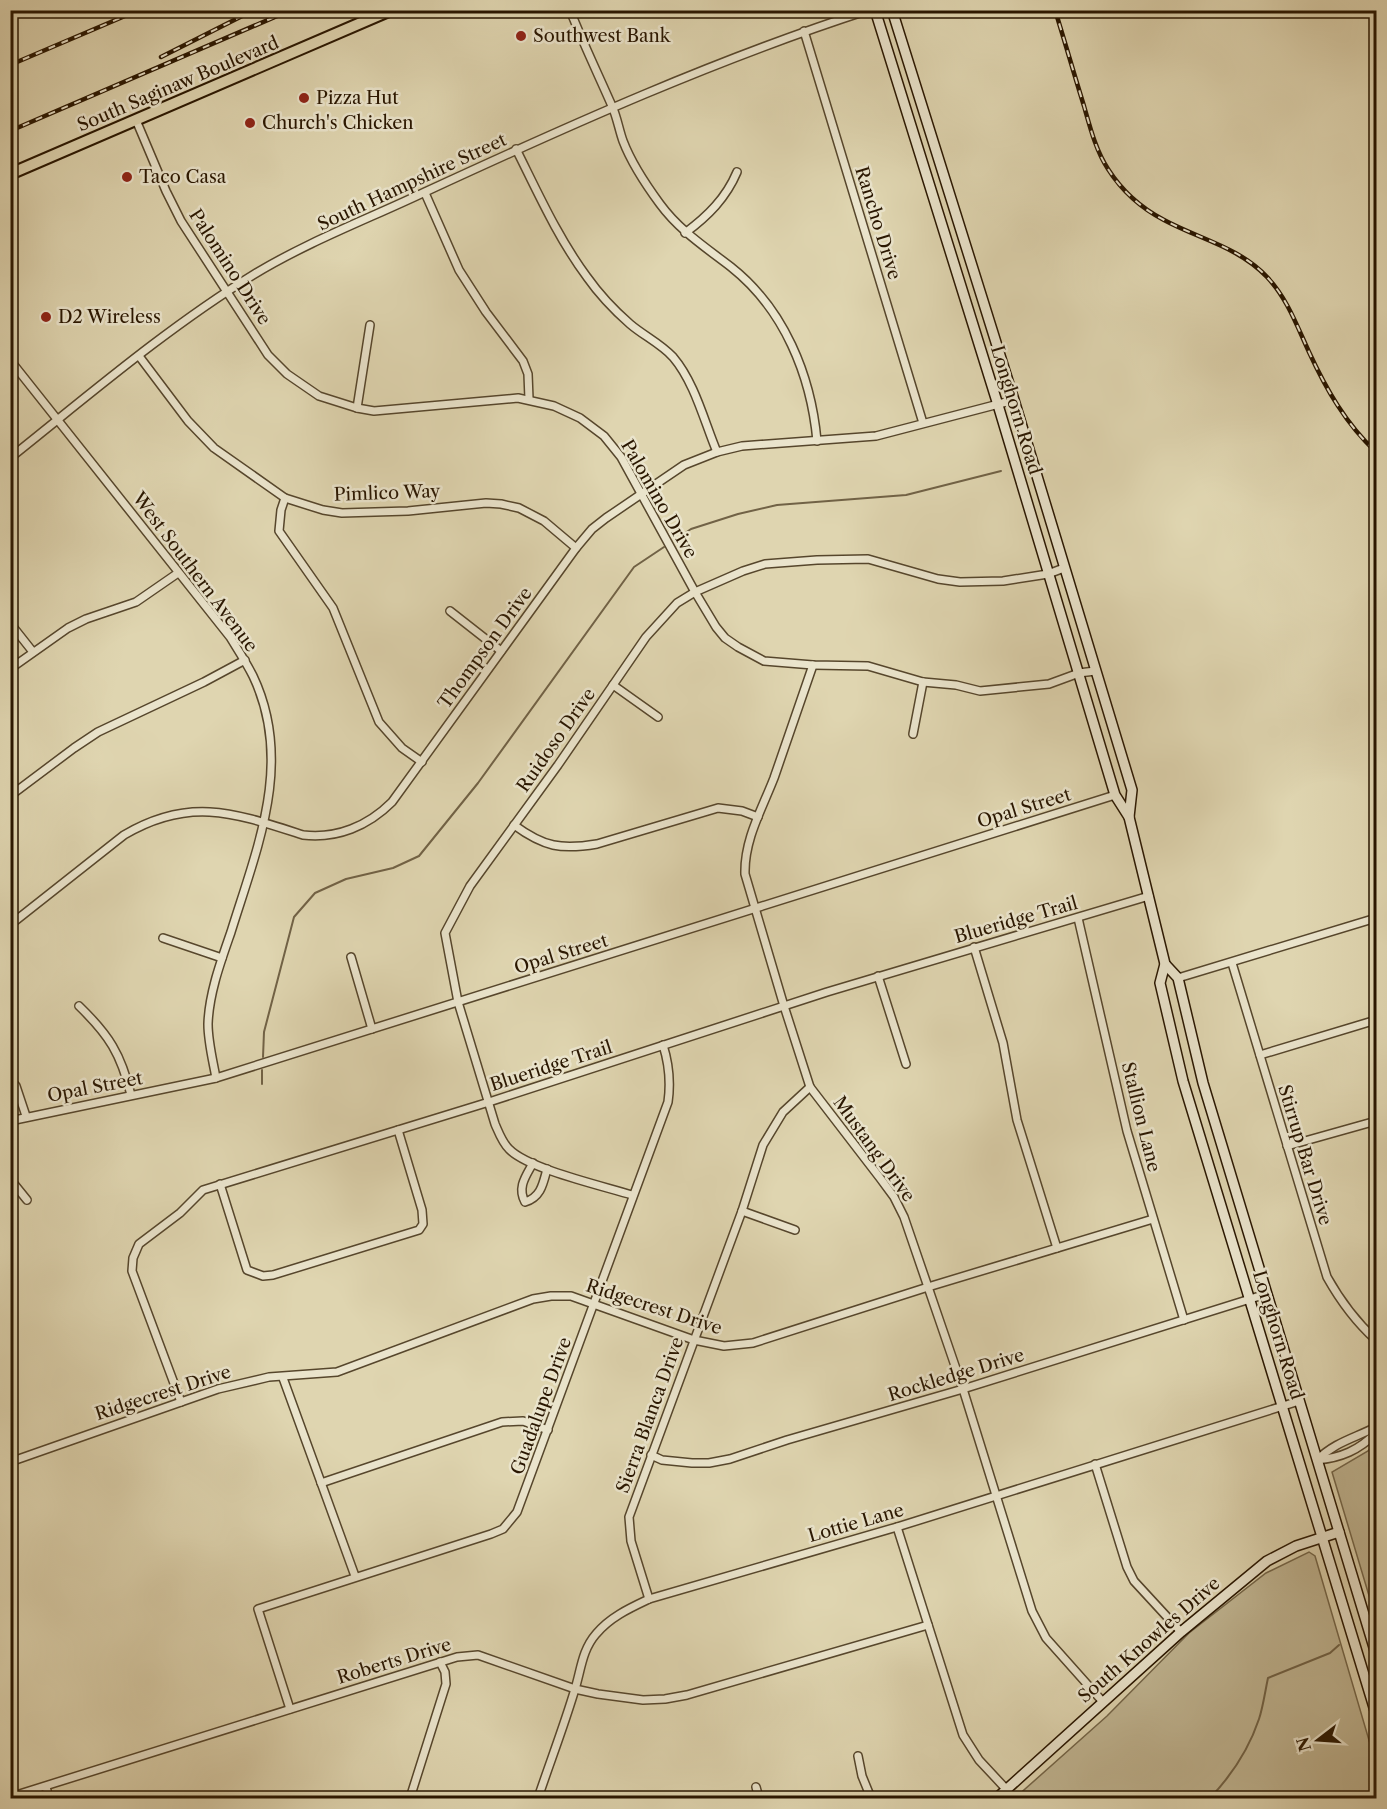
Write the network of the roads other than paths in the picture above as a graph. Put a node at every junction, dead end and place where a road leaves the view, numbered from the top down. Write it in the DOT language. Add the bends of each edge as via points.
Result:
graph roads {
  1 [pos="391,10"];
  2 [pos="570,10"];
  3 [pos="869,10"];
  4 [pos="875,10"];
  5 [pos="892,10"];
  6 [pos="804,32"];
  7 [pos="917,90"];
  8 [pos="902,94"];
  9 [pos="614,109"];
  10 [pos="136,120"];
  11 [pos="516,149"];
  12 [pos="737,172"];
  13 [pos="10,174"];
  14 [pos="425,193"];
  15 [pos="685,233"];
  16 [pos="227,291"];
  17 [pos="370,326"];
  18 [pos="139,356"];
  19 [pos="10,360"];
  20 [pos="529,399"];
  21 [pos="1014,400"];
  22 [pos="998,405"];
  23 [pos="357,408"];
  24 [pos="57,421"];
  25 [pos="923,423"];
  26 [pos="817,441"];
  27 [pos="717,452"];
  28 [pos="10,458"];
  29 [pos="642,494"];
  30 [pos="285,498"];
  31 [pos="576,548"];
  32 [pos="1064,568"];
  33 [pos="178,573"];
  34 [pos="1048,574"];
  35 [pos="694,592"];
  36 [pos="450,612"];
  37 [pos="10,623"];
  38 [pos="501,651"];
  39 [pos="33,652"];
  40 [pos="245,660"];
  41 [pos="813,665"];
  42 [pos="10,669"];
  43 [pos="1095,670"];
  44 [pos="1079,673"];
  45 [pos="923,682"];
  46 [pos="613,685"];
  47 [pos="658,717"];
  48 [pos="913,734"];
  49 [pos="422,762"];
  50 [pos="1114,795"];
  51 [pos="10,796"];
  52 [pos="758,817"];
  53 [pos="1129,817"];
  54 [pos="264,822"];
  55 [pos="514,825"];
  56 [pos="1149,896"];
  57 [pos="756,908"];
  58 [pos="1078,918"];
  59 [pos="1377,918"];
  60 [pos="10,925"];
  61 [pos="163,938"];
  62 [pos="974,947"];
  63 [pos="351,957"];
  64 [pos="222,958"];
  65 [pos="1232,963"];
  66 [pos="1166,964"];
  67 [pos="878,976"];
  68 [pos="1178,978"];
  69 [pos="458,1002"];
  70 [pos="79,1006"];
  71 [pos="784,1006"];
  72 [pos="1377,1020"];
  73 [pos="372,1029"];
  74 [pos="663,1045"];
  75 [pos="1260,1054"];
  76 [pos="906,1064"];
  77 [pos="216,1078"];
  78 [pos="10,1079"];
  79 [pos="810,1087"];
  80 [pos="130,1095"];
  81 [pos="489,1102"];
  82 [pos="26,1116"];
  83 [pos="10,1121"];
  84 [pos="1377,1121"];
  85 [pos="398,1131"];
  86 [pos="1287,1146"];
  87 [pos="533,1163"];
  88 [pos="547,1169"];
  89 [pos="10,1179"];
  90 [pos="220,1184"];
  91 [pos="632,1195"];
  92 [pos="27,1200"];
  93 [pos="742,1211"];
  94 [pos="1153,1219"];
  95 [pos="795,1230"];
  96 [pos="1057,1248"];
  97 [pos="928,1287"];
  98 [pos="1266,1294"];
  99 [pos="1250,1299"];
  100 [pos="594,1304"];
  101 [pos="1184,1320"];
  102 [pos="694,1340"];
  103 [pos="1377,1340"];
  104 [pos="283,1378"];
  105 [pos="963,1389"];
  106 [pos="1299,1401"];
  107 [pos="181,1402"];
  108 [pos="1282,1406"];
  109 [pos="1377,1427"];
  110 [pos="548,1430"];
  111 [pos="1377,1434"];
  112 [pos="651,1455"];
  113 [pos="1317,1460"];
  114 [pos="10,1462"];
  115 [pos="1095,1464"];
  116 [pos="321,1483"];
  117 [pos="996,1495"];
  118 [pos="897,1527"];
  119 [pos="1339,1532"];
  120 [pos="1322,1538"];
  121 [pos="355,1576"];
  122 [pos="649,1599"];
  123 [pos="928,1625"];
  124 [pos="1181,1632"];
  125 [pos="1377,1654"];
  126 [pos="440,1662"];
  127 [pos="575,1689"];
  128 [pos="1103,1702"];
  129 [pos="290,1709"];
  130 [pos="1377,1714"];
  131 [pos="858,1756"];
  132 [pos="46,1787"];
  133 [pos="756,1787"];
  134 [pos="1006,1790"];
  135 [pos="10,1797"];
  136 [pos="49,1798"];
  137 [pos="410,1798"];
  138 [pos="538,1798"];
  139 [pos="759,1798"];
  140 [pos="871,1798"];
  141 [pos="997,1798"];
  1 -- 10 [label="main road, South Saginaw Boulevard"];
  2 -- 9 [label="street"];
  3 -- 6 [label="street, South Hampshire Street"];
  4 -- 8 [label="main road, Longhorn Road"];
  5 -- 7 [label="main road, Longhorn Road"];
  6 -- 9 [label="street, South Hampshire Street"];
  6 -- 25 [label="street, Rancho Drive"];
  7 -- 8 [label="main road"];
  7 -- 21 [label="main road, Longhorn Road"];
  8 -- 22 [label="main road, Longhorn Road"];
  9 -- 11 [label="street, South Hampshire Street"];
  9 -- 15 [label="street" via="623,142 640,173"];
  10 -- 13 [label="main road, South Saginaw Boulevard"];
  10 -- 16 [label="street, Palomino Drive" via="176,210"];
  11 -- 14 [label="street, South Hampshire Street"];
  11 -- 27 [label="street" via="549,215 587,277 631,325 657,341 674,358 688,380"];
  12 -- 15 [label="street" via="729,190 703,220"];
  14 -- 16 [label="street, South Hampshire Street" via="282,258"];
  14 -- 20 [label="street" via="459,270 523,361"];
  15 -- 26 [label="street" via="732,268 762,297 777,319 808,386"];
  16 -- 18 [label="street, South Hampshire Street"];
  16 -- 23 [label="street, Palomino Drive" via="268,355 286,375 319,396"];
  17 -- 23 [label="street"];
  18 -- 24 [label="street, South Hampshire Street"];
  18 -- 30 [label="street, Pimlico Way" via="188,421 214,448"];
  19 -- 24 [label="street, West Southern Avenue"];
  20 -- 23 [label="street, Palomino Drive" via="385,411"];
  20 -- 29 [label="street, Palomino Drive" via="569,412 594,427 613,445"];
  21 -- 22 [label="street, Thompson Drive"];
  21 -- 32 [label="main road, Longhorn Road"];
  22 -- 25 [label="street, Thompson Drive"];
  22 -- 34 [label="main road, Longhorn Road"];
  24 -- 28 [label="street, South Hampshire Street"];
  24 -- 33 [label="street, West Southern Avenue"];
  25 -- 26 [label="street, Thompson Drive" via="876,436"];
  26 -- 27 [label="street, Thompson Drive" via="742,446"];
  27 -- 29 [label="street, Thompson Drive" via="684,465"];
  29 -- 31 [label="street, Thompson Drive" via="592,529"];
  29 -- 35 [label="street, Palomino Drive"];
  30 -- 31 [label="street, Pimlico Way" via="342,513 501,504 544,521"];
  30 -- 49 [label="street" via="279,531 333,608 379,722 402,748"];
  31 -- 38 [label="street, Thompson Drive"];
  32 -- 34 [label="street, Ruidoso Drive"];
  32 -- 43 [label="main road, Longhorn Road"];
  33 -- 39 [label="street" via="136,602 77,624"];
  33 -- 40 [label="street, West Southern Avenue"];
  34 -- 35 [label="street, Ruidoso Drive" via="960,582 868,559 817,560 765,564"];
  34 -- 44 [label="main road, Longhorn Road"];
  35 -- 41 [label="street, Palomino Drive" via="716,627 738,647 764,661"];
  35 -- 46 [label="street, Ruidoso Drive" via="677,603 646,637"];
  36 -- 38 [label="street"];
  37 -- 39 [label="street"];
  38 -- 49 [label="street, Thompson Drive"];
  39 -- 42 [label="street"];
  40 -- 51 [label="street" via="98,732"];
  40 -- 54 [label="street, West Southern Avenue" via="260,694 271,737 272,775"];
  41 -- 45 [label="street, Palomino Drive" via="868,666"];
  41 -- 52 [label="street, Mustang Drive"];
  43 -- 44 [label="street, Palomino Drive"];
  43 -- 53 [label="main road, Longhorn Road" via="1131,790"];
  44 -- 45 [label="street, Palomino Drive" via="1050,684 980,692"];
  44 -- 50 [label="main road, Longhorn Road"];
  45 -- 48 [label="street"];
  46 -- 47 [label="street"];
  46 -- 55 [label="street, Ruidoso Drive"];
  49 -- 54 [label="street, Thompson Drive" via="385,809 352,830 315,837"];
  50 -- 53 [label="main road, Longhorn Road"];
  50 -- 57 [label="street, Opal Street"];
  52 -- 55 [label="street" via="718,808 578,847 546,844"];
  52 -- 57 [label="street, Mustang Drive" via="745,859 745,874"];
  53 -- 56 [label="main road, Longhorn Road"];
  54 -- 60 [label="street, Thompson Drive" via="213,811 183,812 155,819 124,835"];
  54 -- 64 [label="street, West Southern Avenue"];
  55 -- 69 [label="street, Ruidoso Drive" via="470,886 445,933"];
  56 -- 58 [label="street, Blueridge Trail"];
  56 -- 66 [label="main road, Longhorn Road"];
  57 -- 69 [label="street, Opal Street"];
  57 -- 71 [label="street, Mustang Drive"];
  58 -- 62 [label="street, Blueridge Trail"];
  58 -- 94 [label="street, Stallion Lane" via="1127,1131"];
  59 -- 65 [label="street"];
  61 -- 64 [label="street"];
  62 -- 67 [label="street, Blueridge Trail"];
  62 -- 96 [label="street" via="1003,1043 1017,1120"];
  63 -- 73 [label="street"];
  64 -- 77 [label="street, West Southern Avenue" via="208,1023"];
  65 -- 68 [label="street"];
  65 -- 75 [label="street, Stirrup Bar Drive"];
  66 -- 68 [label="main road, Longhorn Road"];
  66 -- 99 [label="main road, Longhorn Road" via="1160,982 1183,1081"];
  67 -- 71 [label="street, Blueridge Trail"];
  67 -- 76 [label="street"];
  68 -- 98 [label="main road, Longhorn Road" via="1203,1083"];
  69 -- 73 [label="street, Opal Street"];
  69 -- 81 [label="street, Ruidoso Drive"];
  70 -- 80 [label="street" via="113,1044 122,1061"];
  71 -- 74 [label="street, Blueridge Trail"];
  71 -- 79 [label="street, Mustang Drive"];
  72 -- 75 [label="street"];
  73 -- 77 [label="street, Opal Street"];
  74 -- 81 [label="street, Blueridge Trail"];
  74 -- 91 [label="street, Guadalupe Drive" via="669,1064 668,1101"];
  75 -- 86 [label="street, Stirrup Bar Drive"];
  77 -- 80 [label="street, Opal Street"];
  78 -- 82 [label="street"];
  79 -- 93 [label="street, Sierra Blanca Drive" via="783,1112 763,1144"];
  79 -- 97 [label="street, Mustang Drive" via="894,1197"];
  80 -- 82 [label="street, Opal Street"];
  81 -- 85 [label="street, Blueridge Trail"];
  81 -- 87 [label="street, Ruidoso Drive" via="503,1141 518,1156"];
  82 -- 83 [label="street, Opal Street"];
  84 -- 86 [label="street"];
  85 -- 90 [label="street, Blueridge Trail"];
  85 -- 90 [label="street" via="423,1210 419,1230 273,1275 247,1270"];
  86 -- 103 [label="street, Stirrup Bar Drive" via="1328,1277 1355,1320"];
  87 -- 88 [label="street, Ruidoso Drive"];
  87 -- 88 [label="street" via="521,1187 525,1202 541,1192"];
  88 -- 91 [label="street, Ruidoso Drive"];
  89 -- 92 [label="street"];
  90 -- 107 [label="street, Blueridge Trail" via="203,1190 139,1244 133,1258 132,1271"];
  91 -- 100 [label="street, Guadalupe Drive"];
  93 -- 95 [label="street"];
  93 -- 102 [label="street, Sierra Blanca Drive"];
  94 -- 96 [label="street, Ridgecrest Drive"];
  94 -- 101 [label="street, Stallion Lane"];
  96 -- 97 [label="street, Ridgecrest Drive"];
  97 -- 102 [label="street, Ridgecrest Drive" via="753,1343 724,1346"];
  97 -- 105 [label="street, Mustang Drive"];
  98 -- 99 [label="street, Rockledge Drive"];
  98 -- 106 [label="main road, Longhorn Road"];
  99 -- 101 [label="street, Rockledge Drive"];
  99 -- 108 [label="main road, Longhorn Road"];
  100 -- 102 [label="street, Ridgecrest Drive"];
  100 -- 104 [label="street, Ridgecrest Drive" via="572,1296 533,1299 337,1372"];
  100 -- 110 [label="street, Guadalupe Drive"];
  101 -- 105 [label="street, Rockledge Drive"];
  102 -- 112 [label="street, Sierra Blanca Drive"];
  104 -- 107 [label="street, Ridgecrest Drive" via="269,1377 218,1389"];
  104 -- 116 [label="street"];
  105 -- 112 [label="street, Rockledge Drive" via="708,1464 662,1460"];
  105 -- 117 [label="street, Mustang Drive"];
  106 -- 108 [label="street, Lottie Lane"];
  106 -- 113 [label="main road, Longhorn Road"];
  107 -- 114 [label="street, Ridgecrest Drive"];
  108 -- 115 [label="street, Lottie Lane"];
  108 -- 120 [label="main road, Longhorn Road"];
  109 -- 113 [label="street" via="1339,1443"];
  110 -- 116 [label="street" via="523,1421 502,1422"];
  110 -- 121 [label="street, Guadalupe Drive" via="517,1512 503,1529"];
  111 -- 113 [label="street" via="1341,1456"];
  112 -- 122 [label="street, Sierra Blanca Drive" via="629,1517 631,1540"];
  113 -- 119 [label="main road, Longhorn Road"];
  115 -- 117 [label="street, Lottie Lane"];
  115 -- 124 [label="street" via="1127,1568 1134,1581"];
  116 -- 121 [label="street"];
  117 -- 118 [label="street, Lottie Lane"];
  117 -- 128 [label="street, Mustang Drive" via="1038,1625"];
  118 -- 122 [label="street, Lottie Lane"];
  118 -- 123 [label="street"];
  119 -- 120 [label="main road, South Knowles Drive"];
  119 -- 125 [label="main road, Longhorn Road"];
  120 -- 124 [label="main road, South Knowles Drive" via="1266,1561"];
  120 -- 130 [label="main road, Longhorn Road"];
  121 -- 129 [label="street, Guadalupe Drive" via="258,1609"];
  122 -- 127 [label="street, Lottie Lane" via="624,1610 595,1635 584,1653"];
  123 -- 127 [label="street, Roberts Drive" via="665,1699 643,1700"];
  123 -- 134 [label="street" via="963,1735"];
  124 -- 128 [label="main road, South Knowles Drive"];
  126 -- 127 [label="street, Roberts Drive" via="478,1655"];
  126 -- 129 [label="street, Roberts Drive"];
  126 -- 137 [label="street" via="446,1684"];
  127 -- 138 [label="street, Lottie Lane"];
  128 -- 134 [label="main road, South Knowles Drive"];
  129 -- 132 [label="street, Roberts Drive"];
  131 -- 140 [label="street"];
  132 -- 135 [label="street, Roberts Drive"];
  132 -- 136 [label="street"];
  133 -- 139 [label="street"];
  134 -- 141 [label="main road, South Knowles Drive"];
}
